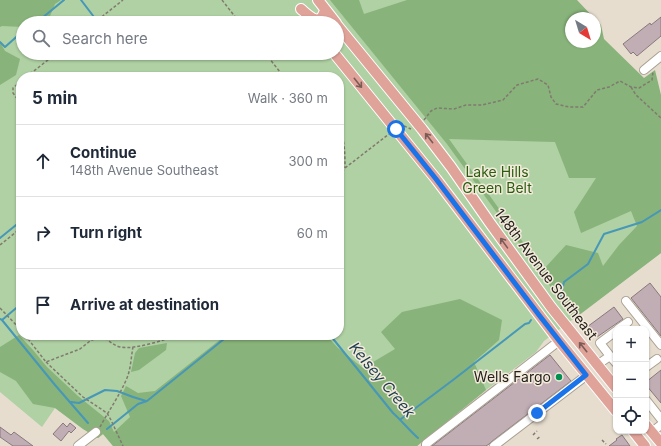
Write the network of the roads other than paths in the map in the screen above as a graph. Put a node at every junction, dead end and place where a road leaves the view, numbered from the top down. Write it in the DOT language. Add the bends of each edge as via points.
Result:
graph roads {
  1 [pos="318,0"];
  2 [pos="298,4"];
  3 [pos="326,10"];
  4 [pos="307,16"];
  5 [pos="308,16"];
  6 [pos="322,16"];
  7 [pos="330,16"];
  8 [pos="344,34"];
  9 [pos="661,56"];
  10 [pos="340,60"];
  11 [pos="644,70"];
  12 [pos="490,223"];
  13 [pos="472,226"];
  14 [pos="626,301"];
  15 [pos="628,322"];
  16 [pos="622,326"];
  17 [pos="613,333"];
  18 [pos="559,341"];
  19 [pos="661,345"];
  20 [pos="610,356"];
  21 [pos="657,359"];
  22 [pos="615,362"];
  23 [pos="597,365"];
  24 [pos="649,366"];
  25 [pos="586,375"];
  26 [pos="613,384"];
  27 [pos="649,404"];
  28 [pos="613,407"];
  29 [pos="661,419"];
  30 [pos="661,425"];
  31 [pos="649,428"];
  32 [pos="96,432"];
  33 [pos="635,434"];
  34 [pos="661,443"];
  35 [pos="78,446"];
  36 [pos="426,446"];
  37 [pos="494,446"];
  38 [pos="645,446"];
  1 -- 3 [label="main road, 148th Avenue Southeast"];
  2 -- 4 [label="main road"];
  2 -- 5 [label="main road"];
  3 -- 6 [label="main road"];
  3 -- 7 [label="main road, 148th Avenue Southeast"];
  12 -- 8 [label="main road, 148th Avenue Southeast, one-way" via="418,124"];
  9 -- 11 [label="street"];
  10 -- 13 [label="main road, 148th Avenue Southeast, one-way"];
  12 -- 13 [label="main road" via="477,216 473,218"];
  23 -- 12 [label="main road, 148th Avenue Southeast, one-way"];
  13 -- 18 [label="main road, 148th Avenue Southeast"];
  14 -- 19 [label="street"];
  15 -- 16 [label="street"];
  17 -- 20 [label="street" via="600,343"];
  18 -- 25 [label="main road, 148th Avenue Southeast"];
  18 -- 36 [label="street"];
  20 -- 22 [label="street"];
  20 -- 23 [label="street"];
  21 -- 24 [label="street"];
  23 -- 26 [label="main road, 148th Avenue Southeast"];
  25 -- 28 [label="main road, 148th Avenue Southeast"];
  25 -- 37 [label="street"];
  27 -- 29 [label="street"];
  30 -- 31 [label="street"];
  31 -- 34 [label="main road"];
  32 -- 35 [label="street"];
  33 -- 38 [label="main road"];
}
